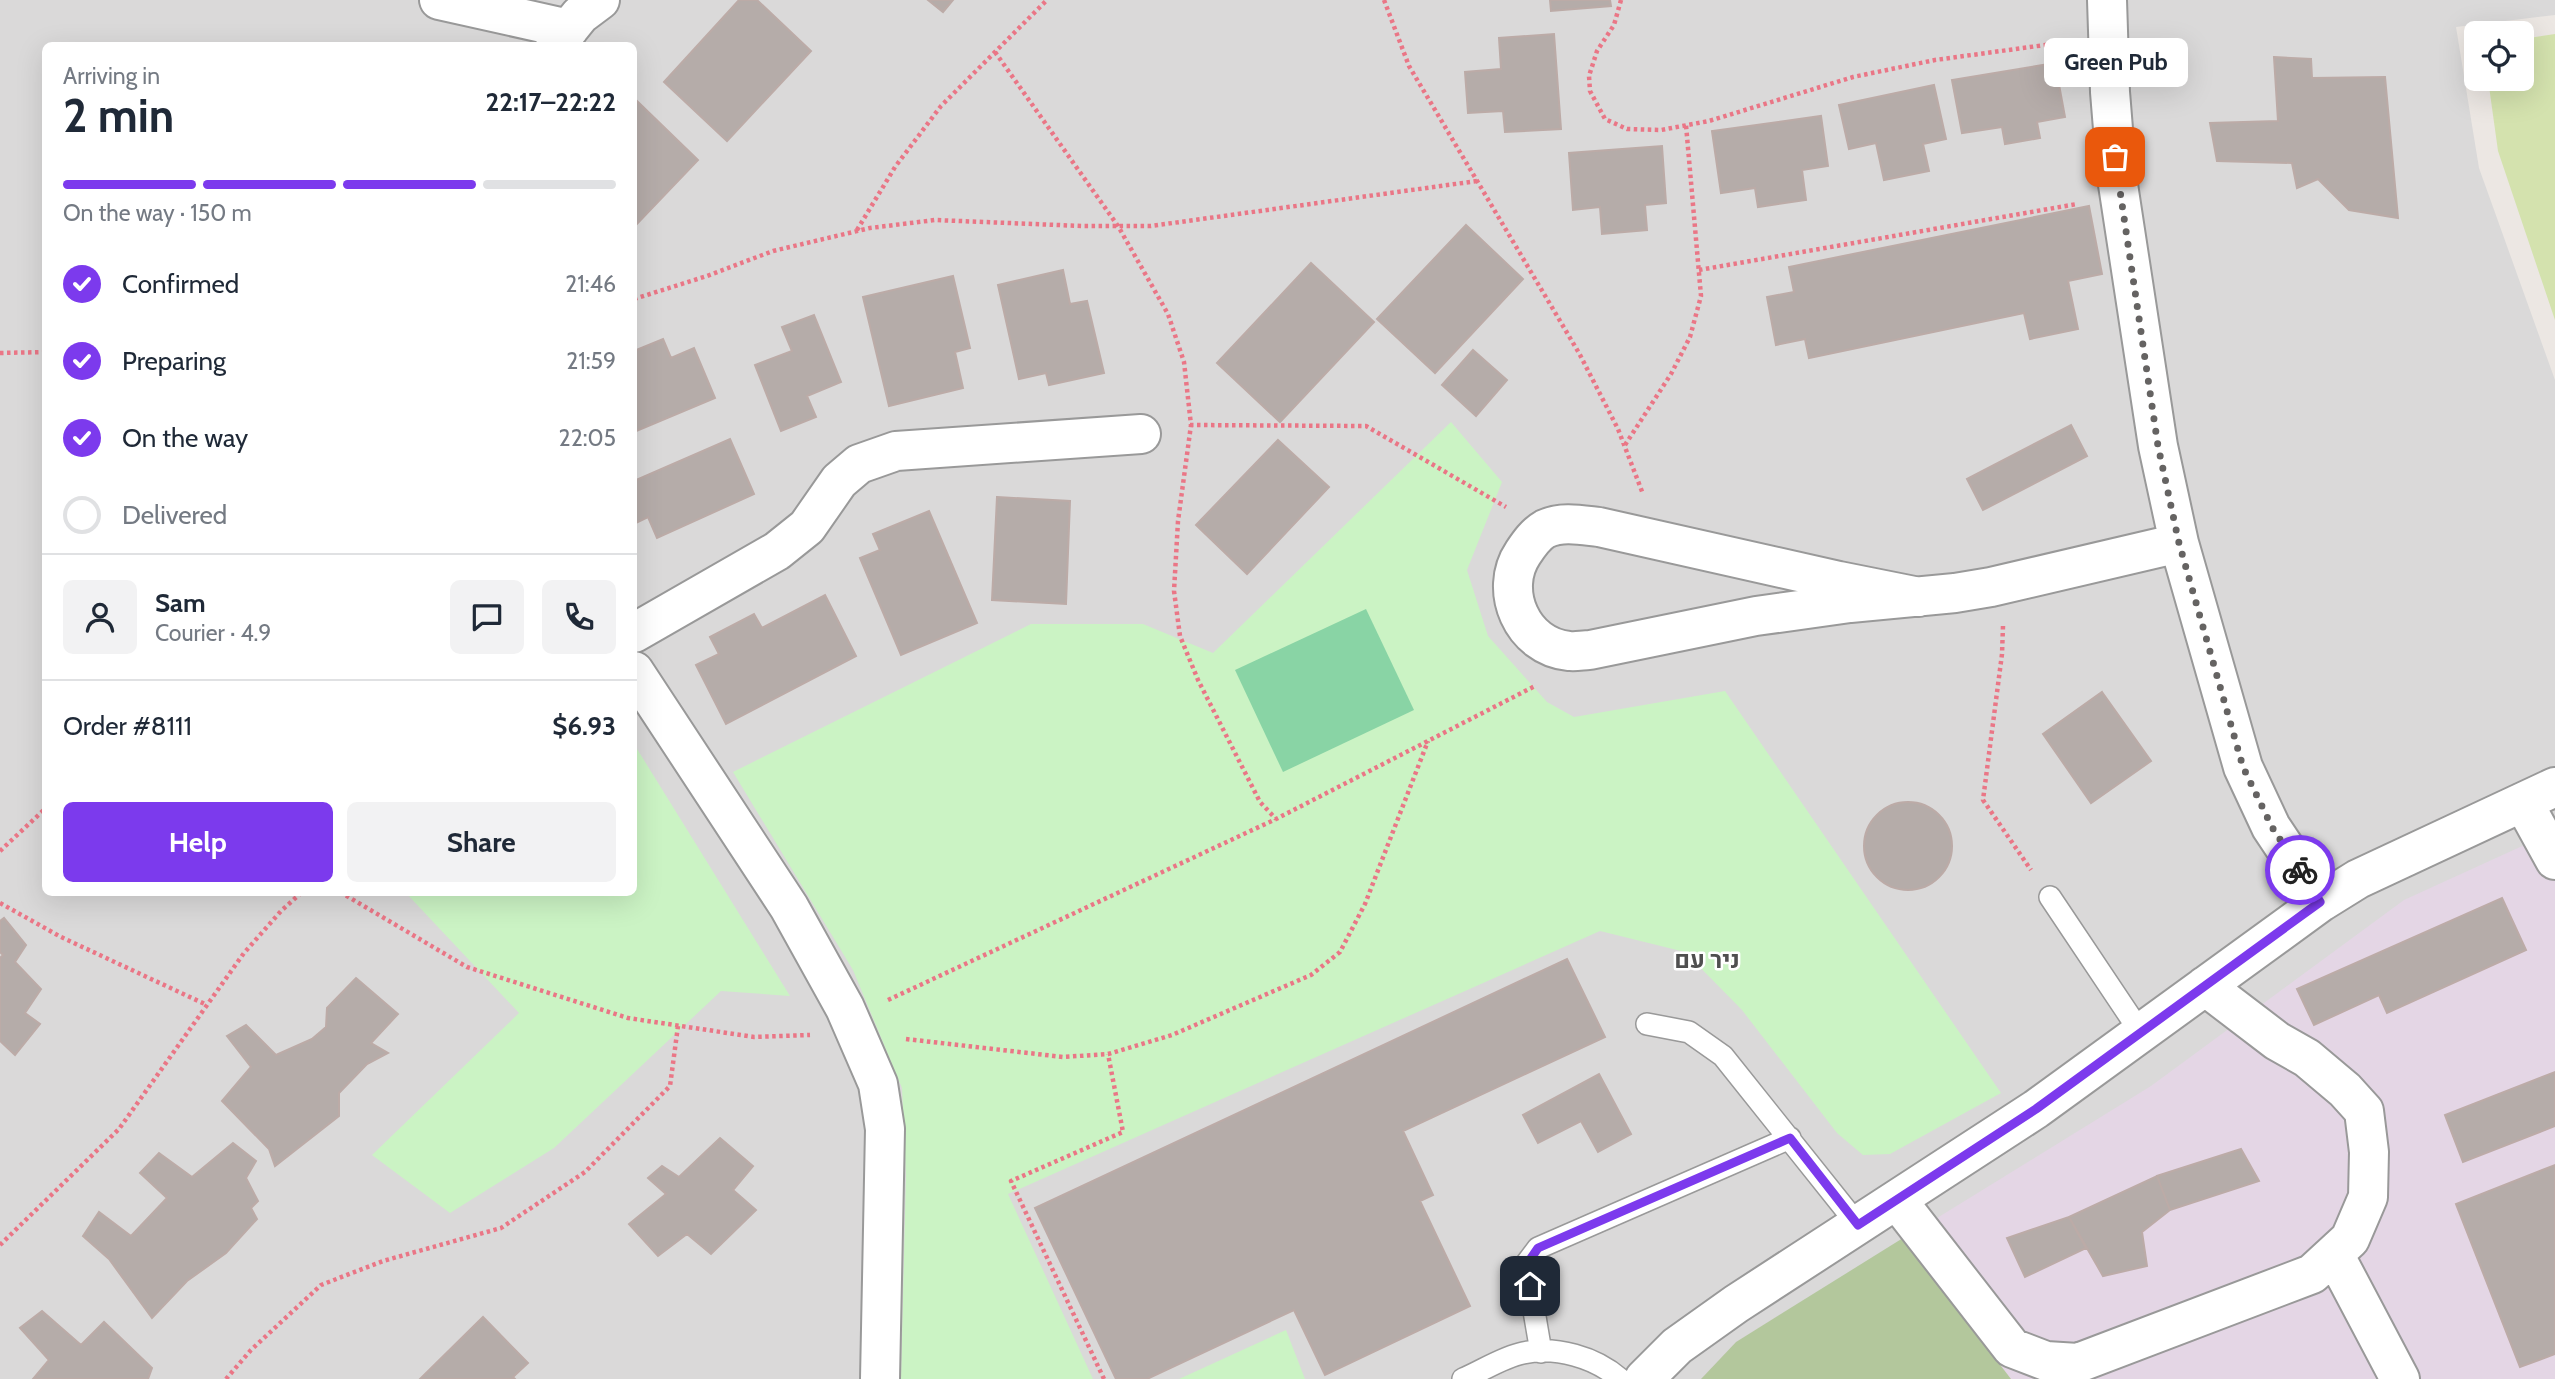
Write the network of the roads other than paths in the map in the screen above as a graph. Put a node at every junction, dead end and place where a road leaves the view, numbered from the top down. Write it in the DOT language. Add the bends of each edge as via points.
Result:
graph roads {
  1 [pos="439,0"];
  2 [pos="600,0"];
  3 [pos="2107,18"];
  4 [pos="562,37"];
  5 [pos="1141,434"];
  6 [pos="2179,543"];
  7 [pos="1919,597"];
  8 [pos="637,631"];
  9 [pos="637,676"];
  10 [pos="2539,794"];
  11 [pos="2555,860"];
  12 [pos="2050,897"];
  13 [pos="2320,902"];
  14 [pos="2205,986"];
  15 [pos="1647,1024"];
  16 [pos="2141,1033"];
  17 [pos="1790,1138"];
  18 [pos="1897,1200"];
  19 [pos="1858,1225"];
  20 [pos="2334,1254"];
  21 [pos="1541,1352"];
  22 [pos="2391,1374"];
  23 [pos="880,1379"];
  24 [pos="1463,1379"];
  25 [pos="1620,1379"];
  26 [pos="1644,1379"];
  1 -- 4 [label="street"];
  2 -- 4 [label="street"];
  3 -- 6 [label="street" via="2120,197 2158,446"];
  5 -- 8 [label="street" via="896,451 859,464 839,481 807,527 777,551"];
  6 -- 7 [label="street" via="2003,584"];
  6 -- 13 [label="street" via="2243,767 2272,827"];
  7 -- 7 [label="street" via="1599,527 1567,524 1545,530 1531,542 1518,560 1513,579 1514,606 1524,625 1540,641 1567,651 1756,616"];
  9 -- 23 [label="street" via="789,907 878,1084 885,1129"];
  10 -- 11 [label="street"];
  10 -- 13 [label="street" via="2358,879"];
  12 -- 16 [label="lane"];
  13 -- 14 [label="street"];
  14 -- 16 [label="street"];
  14 -- 20 [label="street" via="2307,1058 2364,1111 2368,1197 2350,1239"];
  15 -- 17 [label="lane" via="1689,1032 1723,1056"];
  16 -- 18 [label="street"];
  17 -- 19 [label="lane"];
  17 -- 21 [label="lane" via="1538,1248 1527,1264"];
  18 -- 19 [label="street"];
  18 -- 20 [label="street" via="2012,1348 2046,1361 2078,1363 2312,1274"];
  19 -- 26 [label="street" via="1686,1339"];
  20 -- 22 [label="street"];
  21 -- 24 [label="lane" via="1522,1353"];
  21 -- 25 [label="lane" via="1575,1354"];
}
